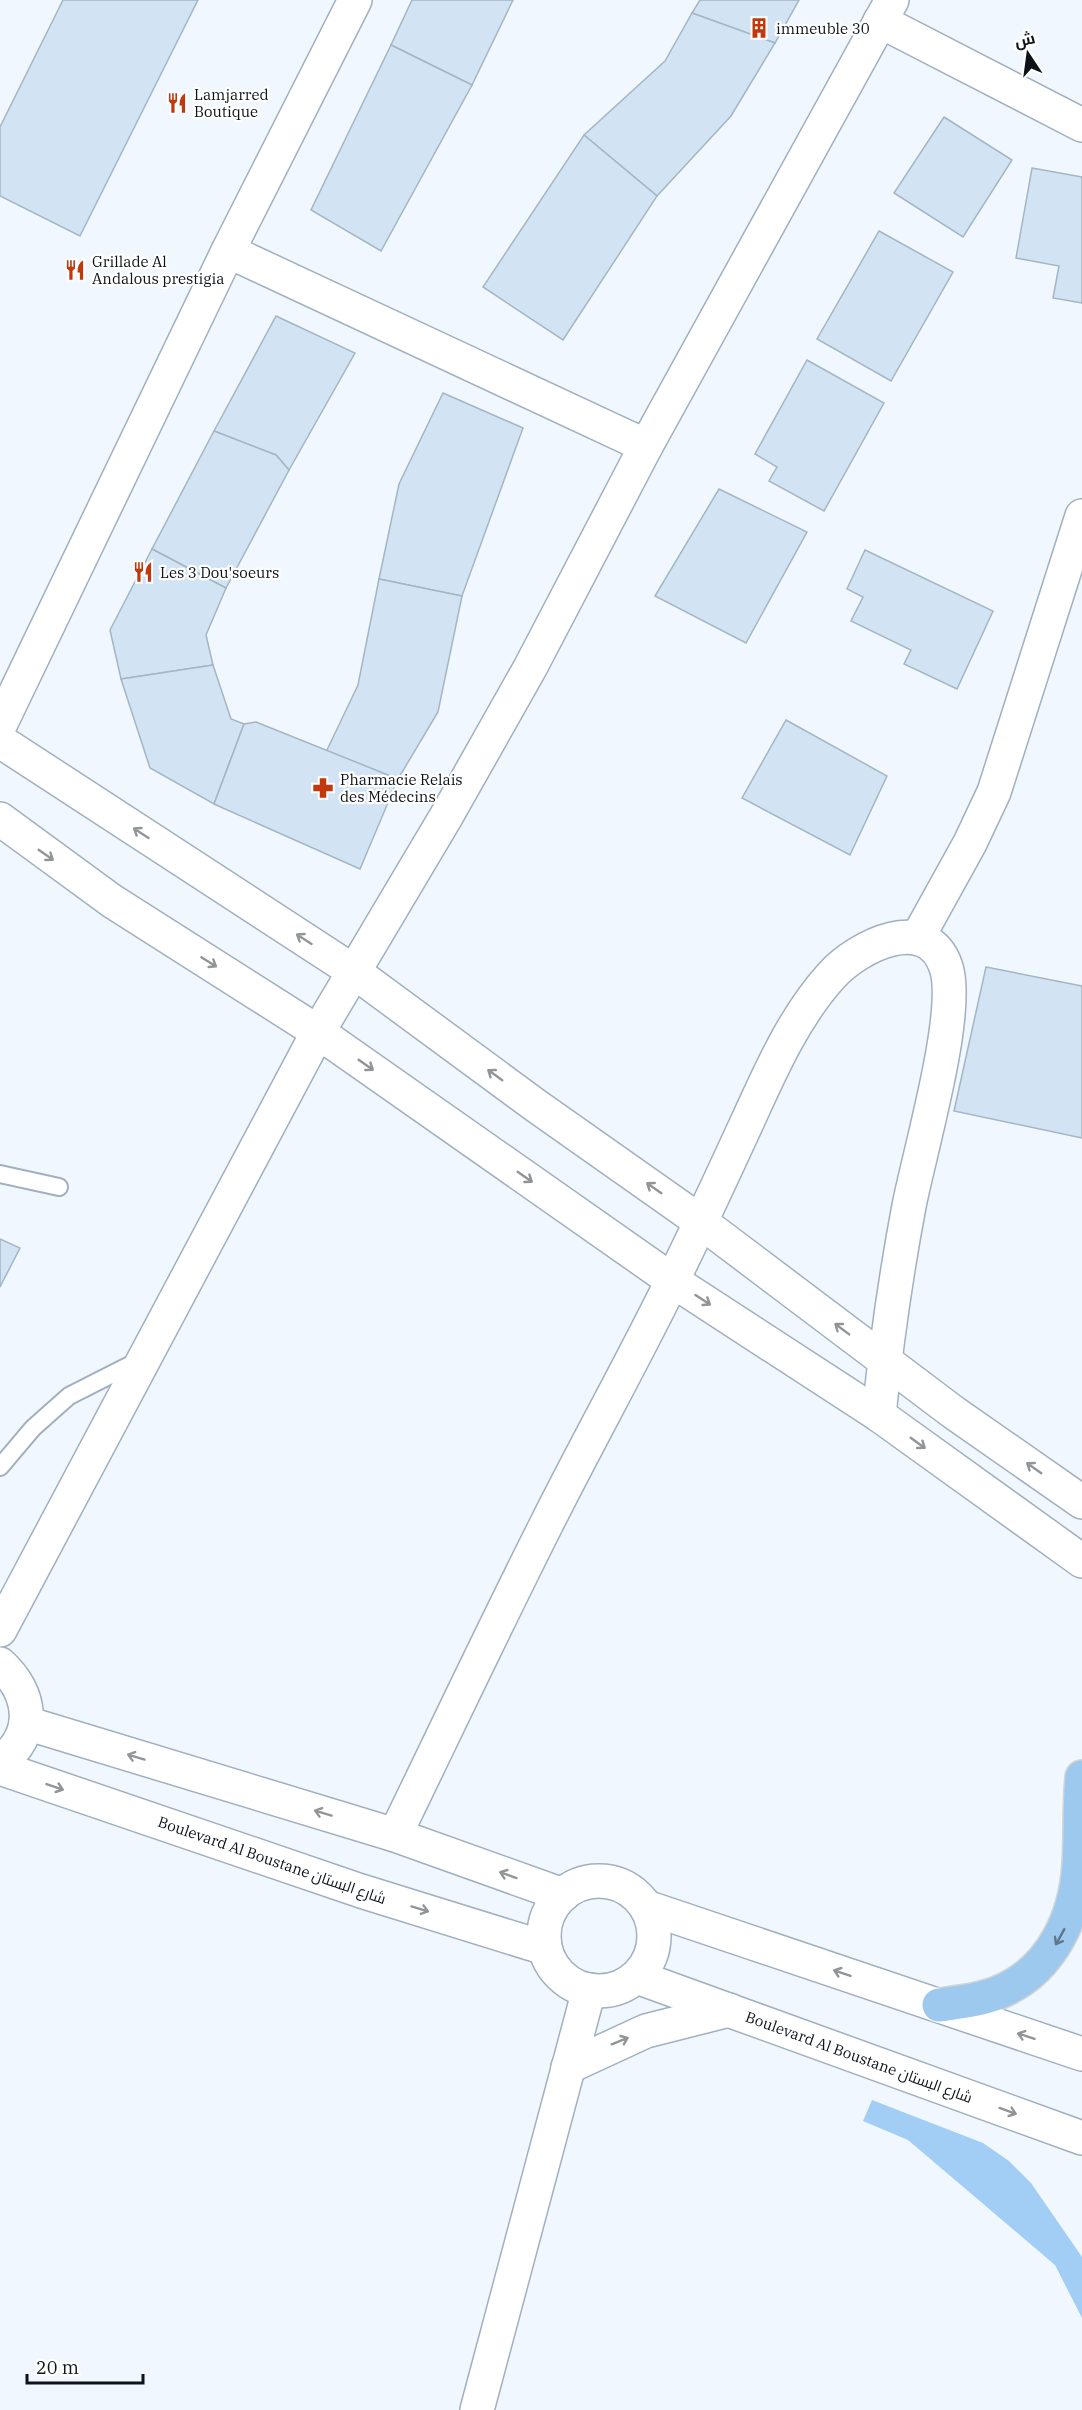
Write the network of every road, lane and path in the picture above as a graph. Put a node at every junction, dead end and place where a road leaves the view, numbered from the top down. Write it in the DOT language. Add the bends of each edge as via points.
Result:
graph roads {
  1 [pos="355,0"];
  2 [pos="886,11"];
  3 [pos="1082,124"];
  4 [pos="228,251"];
  5 [pos="646,446"];
  6 [pos="1082,516"];
  7 [pos="0,725"];
  8 [pos="0,741"];
  9 [pos="0,819"];
  10 [pos="918,938"];
  11 [pos="353,971"];
  12 [pos="318,1032"];
  13 [pos="0,1174"];
  14 [pos="58,1187"];
  15 [pos="701,1222"];
  16 [pos="673,1281"];
  17 [pos="145,1357"];
  18 [pos="884,1361"];
  19 [pos="879,1415"];
  20 [pos="0,1467"];
  21 [pos="1082,1502"];
  22 [pos="1082,1561"];
  23 [pos="0,1630"];
  24 [pos="0,1664"];
  25 [pos="26,1723"];
  26 [pos="0,1762"];
  27 [pos="0,1768"];
  28 [pos="1082,1777"];
  29 [pos="395,1835"];
  30 [pos="563,1895"];
  31 [pos="646,1907"];
  32 [pos="545,1948"];
  33 [pos="637,1977"];
  34 [pos="589,1990"];
  35 [pos="939,2005"];
  36 [pos="729,2010"];
  37 [pos="1082,2054"];
  38 [pos="568,2067"];
  39 [pos="1082,2138"];
  40 [pos="477,2410"];
  1 -- 4 [label="street"];
  2 -- 3 [label="street"];
  2 -- 5 [label="street"];
  4 -- 5 [label="street"];
  4 -- 7 [label="street"];
  5 -- 11 [label="street" via="524,678"];
  6 -- 10 [label="street" via="994,792"];
  11 -- 8 [label="street, one-way"];
  9 -- 12 [label="street, one-way" via="112,901"];
  10 -- 15 [label="street" via="899,937 878,943 831,976 772,1068"];
  10 -- 18 [label="street" via="933,946 947,971 947,1014"];
  11 -- 12 [label="street"];
  15 -- 11 [label="street, one-way"];
  12 -- 16 [label="street, one-way"];
  12 -- 17 [label="street"];
  13 -- 14 [label="lane"];
  15 -- 16 [label="street"];
  18 -- 15 [label="street, one-way"];
  16 -- 19 [label="street, one-way"];
  16 -- 29 [label="street" via="544,1528"];
  17 -- 20 [label="lane" via="69,1396 33,1428"];
  17 -- 23 [label="street"];
  18 -- 19 [label="street"];
  21 -- 18 [label="street, one-way"];
  19 -- 22 [label="street, one-way"];
  24 -- 25 [label="street" via="22,1690"];
  25 -- 26 [label="street" via="20,1741"];
  29 -- 25 [label="street, one-way"];
  27 -- 32 [label="street, Boulevard Al Boustane شارع البستان, one-way" via="362,1891"];
  28 -- 35 [label="main road, one-way" via="1074,1901 1057,1942 1036,1967 1003,1991"];
  30 -- 29 [label="street, one-way"];
  30 -- 31 [label="street" via="579,1885 607,1882 634,1893"];
  30 -- 32 [label="street" via="550,1910"];
  31 -- 33 [label="street" via="654,1924 654,1944 649,1961"];
  35 -- 31 [label="street, one-way"];
  32 -- 34 [label="street" via="560,1975"];
  33 -- 34 [label="street" via="606,1991"];
  33 -- 36 [label="street, Boulevard Al Boustane شارع البستان"];
  34 -- 38 [label="street"];
  37 -- 35 [label="street, one-way"];
  38 -- 36 [label="street, one-way" via="646,2031"];
  36 -- 39 [label="street, Boulevard Al Boustane شارع البستان, one-way"];
  38 -- 40 [label="street"];
}
